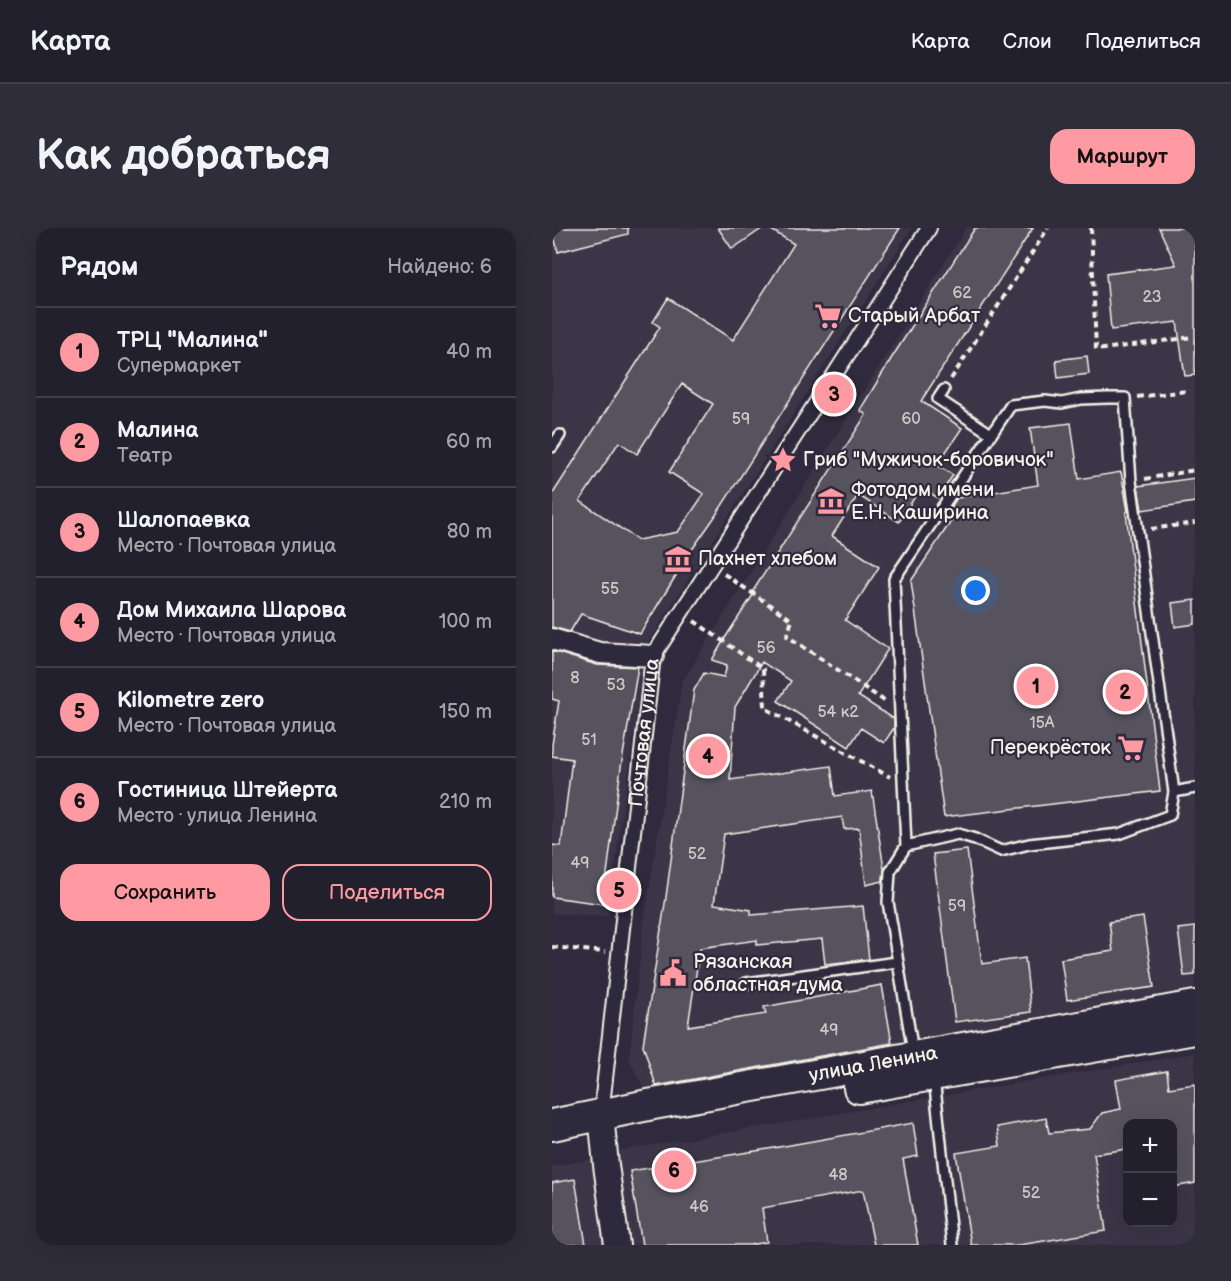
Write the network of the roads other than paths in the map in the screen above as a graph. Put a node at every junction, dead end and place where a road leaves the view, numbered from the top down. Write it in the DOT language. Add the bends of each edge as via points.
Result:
graph roads {
  1 [pos="929,228"];
  2 [pos="944,390"];
  3 [pos="991,434"];
  4 [pos="560,435"];
  5 [pos="552,447"];
  6 [pos="552,639"];
  7 [pos="653,656"];
  8 [pos="1195,788"];
  9 [pos="1174,792"];
  10 [pos="906,846"];
  11 [pos="897,962"];
  12 [pos="746,983"];
  13 [pos="1195,1006"];
  14 [pos="1195,1029"];
  15 [pos="923,1066"];
  16 [pos="602,1124"];
  17 [pos="552,1125"];
  18 [pos="552,1144"];
  19 [pos="617,1245"];
  20 [pos="952,1245"];
  1 -- 7 [label="street, Почтовая улица"];
  2 -- 3 [label="lane" via="938,399"];
  3 -- 9 [label="lane" via="1011,405 1125,398 1131,481"];
  3 -- 10 [label="lane" via="894,579"];
  4 -- 5 [label="lane"];
  6 -- 7 [label="street" via="600,653"];
  7 -- 16 [label="street, Почтовая улица"];
  8 -- 9 [label="lane"];
  9 -- 10 [label="lane" via="1170,815 1119,834 1001,851 958,834"];
  10 -- 11 [label="lane" via="890,872 888,902"];
  11 -- 12 [label="lane"];
  11 -- 15 [label="lane"];
  13 -- 15 [label="main road, улица Ленина"];
  14 -- 15 [label="main road, улица Ленина"];
  15 -- 16 [label="main road, улица Ленина" via="648,1105"];
  15 -- 20 [label="lane"];
  16 -- 17 [label="main road, улица Ленина"];
  16 -- 18 [label="main road, улица Ленина"];
  16 -- 19 [label="street, Почтовая улица"];
}
